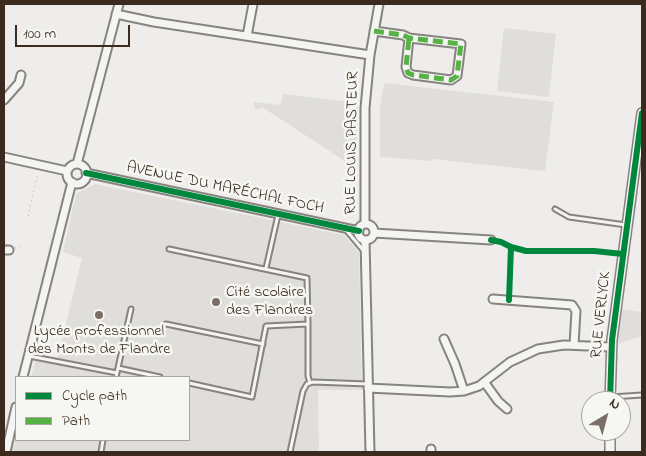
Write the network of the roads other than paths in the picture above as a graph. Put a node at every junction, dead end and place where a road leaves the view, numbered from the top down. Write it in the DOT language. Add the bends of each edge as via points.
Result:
graph roads {
  1 [pos="119,4"];
  2 [pos="253,4"];
  3 [pos="379,4"];
  4 [pos="116,14"];
  5 [pos="374,31"];
  6 [pos="247,36"];
  7 [pos="409,38"];
  8 [pos="370,55"];
  9 [pos="21,75"];
  10 [pos="4,100"];
  11 [pos="642,113"];
  12 [pos="4,157"];
  13 [pos="77,164"];
  14 [pos="67,171"];
  15 [pos="86,173"];
  16 [pos="72,182"];
  17 [pos="555,210"];
  18 [pos="278,214"];
  19 [pos="365,224"];
  20 [pos="626,225"];
  21 [pos="344,228"];
  22 [pos="358,231"];
  23 [pos="374,233"];
  24 [pos="365,240"];
  25 [pos="490,240"];
  26 [pos="169,248"];
  27 [pos="366,252"];
  28 [pos="266,268"];
  29 [pos="493,299"];
  30 [pos="131,309"];
  31 [pos="166,324"];
  32 [pos="308,324"];
  33 [pos="444,339"];
  34 [pos="262,344"];
  35 [pos="574,345"];
  36 [pos="612,347"];
  37 [pos="28,356"];
  38 [pos="118,368"];
  39 [pos="116,375"];
  40 [pos="23,376"];
  41 [pos="155,376"];
  42 [pos="190,383"];
  43 [pos="310,383"];
  44 [pos="485,383"];
  45 [pos="368,386"];
  46 [pos="464,391"];
  47 [pos="610,391"];
  48 [pos="507,410"];
  49 [pos="15,412"];
  50 [pos="6,452"];
  51 [pos="290,452"];
  52 [pos="370,452"];
  1 -- 4 [label="street"];
  2 -- 6 [label="street"];
  3 -- 5 [label="street, RUE LOUIS PASTEUR"];
  4 -- 6 [label="street"];
  4 -- 13 [label="street"];
  5 -- 7 [label="street"];
  5 -- 8 [label="street, RUE LOUIS PASTEUR"];
  6 -- 8 [label="street"];
  7 -- 7 [label="street" via="408,73 451,80 457,76 461,44"];
  8 -- 19 [label="street, RUE LOUIS PASTEUR" via="364,116"];
  9 -- 10 [label="street" via="19,83"];
  11 -- 20 [label="street, RUE VERLYCK"];
  12 -- 14 [label="street"];
  13 -- 14 [label="street"];
  13 -- 15 [label="street"];
  14 -- 16 [label="street"];
  15 -- 16 [label="street" via="82,182"];
  15 -- 18 [label="street, AVENUE DU MARÉCHAL FOCH"];
  16 -- 37 [label="street"];
  17 -- 20 [label="lane" via="569,217"];
  18 -- 21 [label="street, AVENUE DU MARÉCHAL FOCH"];
  18 -- 28 [label="lane"];
  19 -- 22 [label="street"];
  19 -- 23 [label="street" via="372,226"];
  20 -- 36 [label="street, RUE VERLYCK"];
  21 -- 22 [label="street, AVENUE DU MARÉCHAL FOCH"];
  21 -- 27 [label="lane"];
  22 -- 24 [label="street"];
  23 -- 24 [label="street" via="371,239"];
  23 -- 25 [label="street"];
  24 -- 27 [label="street"];
  26 -- 28 [label="lane"];
  27 -- 45 [label="street"];
  28 -- 32 [label="lane" via="307,278"];
  29 -- 35 [label="street" via="572,305 576,311"];
  30 -- 38 [label="lane"];
  31 -- 34 [label="lane"];
  32 -- 34 [label="lane" via="266,326"];
  32 -- 43 [label="lane"];
  33 -- 46 [label="street"];
  34 -- 42 [label="lane" via="252,396"];
  35 -- 36 [label="street"];
  35 -- 44 [label="street" via="550,346 526,354 510,362"];
  36 -- 47 [label="street, RUE VERLYCK"];
  37 -- 39 [label="lane"];
  37 -- 40 [label="street"];
  38 -- 39 [label="lane"];
  38 -- 41 [label="lane"];
  43 -- 45 [label="lane"];
  43 -- 51 [label="lane" via="303,391"];
  44 -- 46 [label="street"];
  44 -- 48 [label="street"];
  45 -- 46 [label="street"];
  45 -- 52 [label="street"];
  49 -- 50 [label="street"];
}
